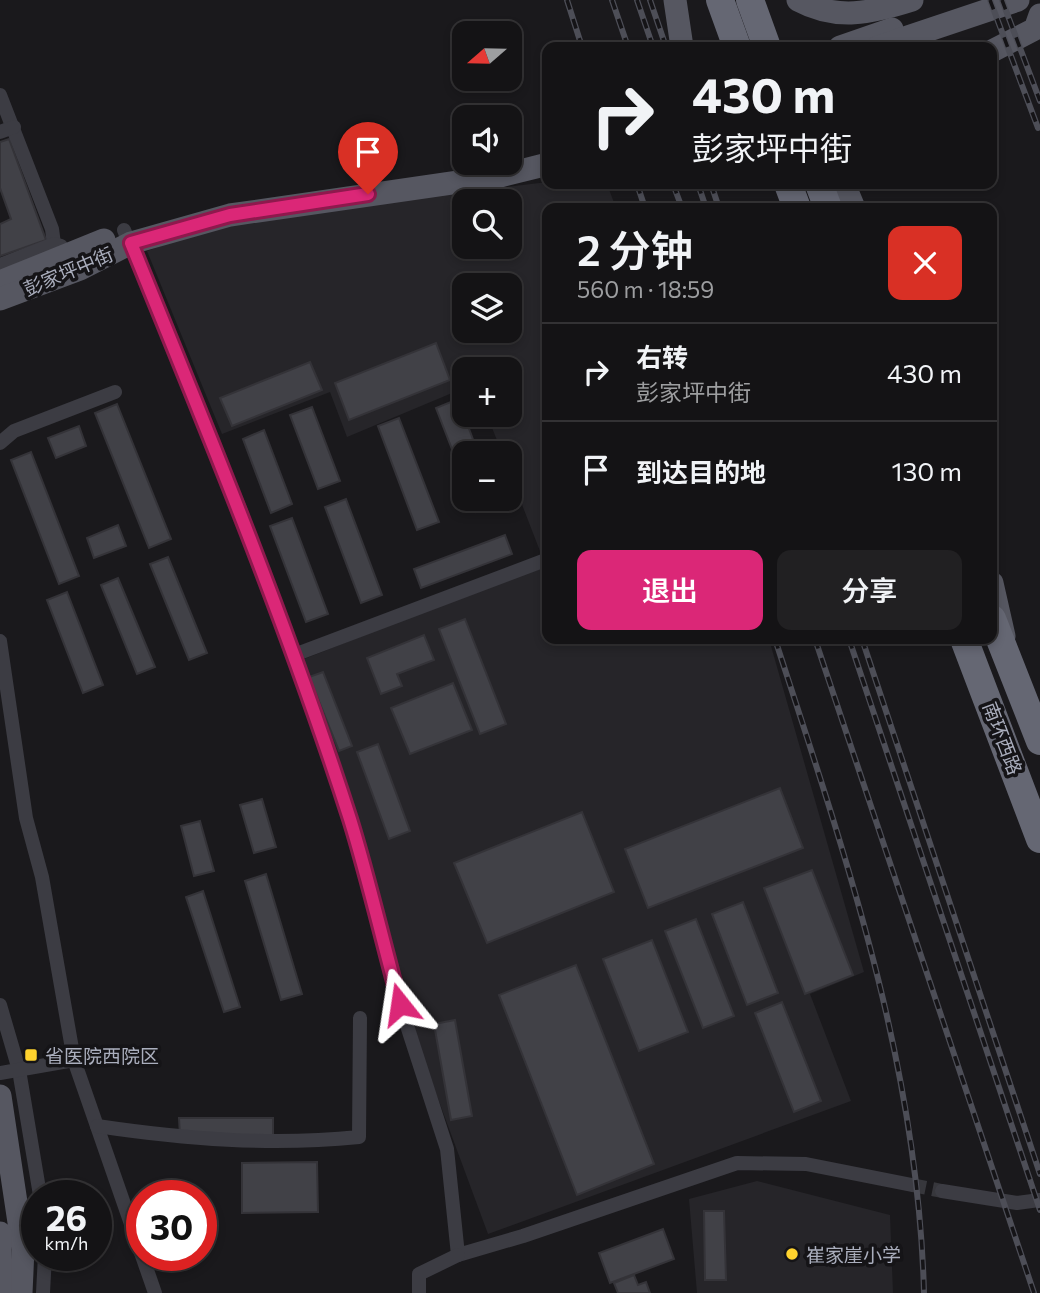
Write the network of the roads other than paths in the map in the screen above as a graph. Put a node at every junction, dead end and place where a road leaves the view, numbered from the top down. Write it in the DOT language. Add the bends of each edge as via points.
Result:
graph roads {
  1 [pos="675,0"];
  2 [pos="720,0"];
  3 [pos="750,0"];
  4 [pos="798,0"];
  5 [pos="912,0"];
  6 [pos="978,0"];
  7 [pos="1018,0"];
  8 [pos="1040,15"];
  9 [pos="680,42"];
  10 [pos="734,42"];
  11 [pos="765,42"];
  12 [pos="854,42"];
  13 [pos="893,42"];
  14 [pos="997,48"];
  15 [pos="0,95"];
  16 [pos="7,130"];
  17 [pos="542,151"];
  18 [pos="522,156"];
  19 [pos="542,166"];
  20 [pos="452,169"];
  21 [pos="127,237"];
  22 [pos="54,244"];
  23 [pos="79,253"];
  24 [pos="0,265"];
  25 [pos="0,282"];
  26 [pos="0,299"];
  27 [pos="114,393"];
  28 [pos="0,443"];
  29 [pos="542,561"];
  30 [pos="997,605"];
  31 [pos="997,632"];
  32 [pos="0,641"];
  33 [pos="966,644"];
  34 [pos="294,655"];
  35 [pos="1011,667"];
  36 [pos="1040,741"];
  37 [pos="1040,839"];
  38 [pos="0,1005"];
  39 [pos="360,1018"];
  40 [pos="74,1060"];
  41 [pos="19,1070"];
  42 [pos="0,1073"];
  43 [pos="0,1096"];
  44 [pos="97,1126"];
  45 [pos="37,1180"];
  46 [pos="912,1185"];
  47 [pos="942,1191"];
  48 [pos="1040,1200"];
  49 [pos="0,1233"];
  50 [pos="458,1255"];
  51 [pos="44,1271"];
  52 [pos="0,1292"];
  53 [pos="21,1293"];
  54 [pos="43,1293"];
  55 [pos="155,1293"];
  56 [pos="419,1293"];
  1 -- 9 [label="main road"];
  2 -- 10 [label="highway"];
  3 -- 11 [label="highway"];
  4 -- 5 [label="main road" via="819,11 851,14"];
  6 -- 12 [label="main road"];
  7 -- 13 [label="main road"];
  8 -- 14 [label="main road" via="1035,29"];
  15 -- 16 [label="street"];
  16 -- 22 [label="street" via="52,229"];
  17 -- 18 [label="main road"];
  19 -- 21 [label="main road, 彭家坪中街" via="500,176 240,213"];
  20 -- 21 [label="main road, 彭家坪中街" via="247,197"];
  21 -- 23 [label="main road, 彭家坪中街"];
  21 -- 26 [label="main road, 彭家坪中街" via="80,270"];
  21 -- 34 [label="street" via="240,509"];
  22 -- 23 [label="street"];
  22 -- 24 [label="street"];
  23 -- 25 [label="main road, 彭家坪中街"];
  27 -- 28 [label="street" via="14,431"];
  29 -- 34 [label="street"];
  30 -- 35 [label="main road"];
  31 -- 35 [label="highway, 南环西路"];
  32 -- 40 [label="street" via="26,818 42,877"];
  33 -- 37 [label="highway, 南环西路"];
  34 -- 50 [label="street" via="351,822 400,1004 447,1149"];
  35 -- 36 [label="highway, 南环西路"];
  38 -- 41 [label="street"];
  39 -- 44 [label="street" via="359,1137 298,1143 182,1139"];
  40 -- 41 [label="street"];
  40 -- 44 [label="street"];
  41 -- 42 [label="street"];
  41 -- 45 [label="street"];
  43 -- 53 [label="main road" via="23,1249"];
  44 -- 55 [label="street"];
  46 -- 50 [label="street" via="806,1164 737,1163"];
  47 -- 48 [label="street" via="1017,1203"];
  49 -- 52 [label="main road"];
  50 -- 56 [label="street" via="419,1273"];
  51 -- 54 [label="street"];
}
